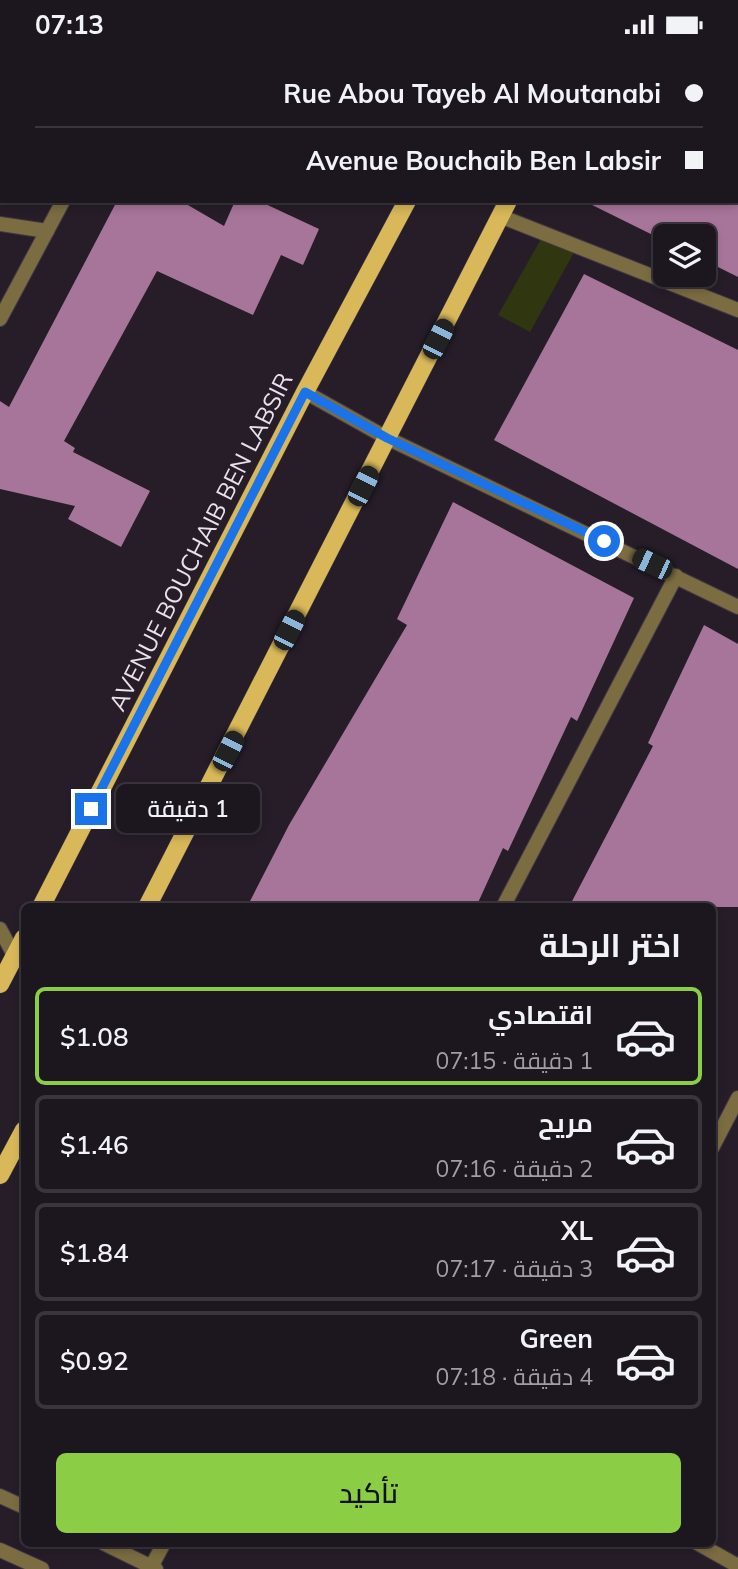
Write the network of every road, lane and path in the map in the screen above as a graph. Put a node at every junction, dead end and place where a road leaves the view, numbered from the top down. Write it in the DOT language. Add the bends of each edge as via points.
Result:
graph roads {
  1 [pos="62,203"];
  2 [pos="406,203"];
  3 [pos="504,209"];
  4 [pos="0,224"];
  5 [pos="47,231"];
  6 [pos="738,310"];
  7 [pos="0,319"];
  8 [pos="305,392"];
  9 [pos="387,438"];
  10 [pos="676,576"];
  11 [pos="738,607"];
  12 [pos="43,903"];
  13 [pos="149,903"];
  14 [pos="505,903"];
  15 [pos="0,929"];
  16 [pos="21,944"];
  17 [pos="15,957"];
  18 [pos="0,984"];
  19 [pos="738,1098"];
  20 [pos="21,1135"];
  21 [pos="716,1140"];
  22 [pos="0,1175"];
  23 [pos="0,1496"];
  24 [pos="21,1506"];
  25 [pos="111,1547"];
  26 [pos="162,1547"];
  27 [pos="704,1547"];
  28 [pos="0,1550"];
  29 [pos="738,1566"];
  30 [pos="152,1568"];
  31 [pos="42,1569"];
  1 -- 5 [label="street"];
  2 -- 8 [label="main road, AVENUE BOUCHAIB BEN LABSIR"];
  3 -- 6 [label="street"];
  3 -- 9 [label="main road"];
  4 -- 5 [label="street"];
  5 -- 7 [label="street"];
  8 -- 9 [label="street"];
  8 -- 12 [label="main road, AVENUE BOUCHAIB BEN LABSIR"];
  9 -- 10 [label="street"];
  9 -- 13 [label="main road"];
  10 -- 11 [label="street"];
  10 -- 14 [label="street"];
  15 -- 17 [label="street"];
  16 -- 17 [label="main road"];
  17 -- 18 [label="main road"];
  19 -- 21 [label="street"];
  20 -- 22 [label="main road"];
  23 -- 24 [label="street"];
  25 -- 30 [label="street"];
  26 -- 30 [label="street"];
  27 -- 29 [label="street"];
  28 -- 31 [label="street"];
}
